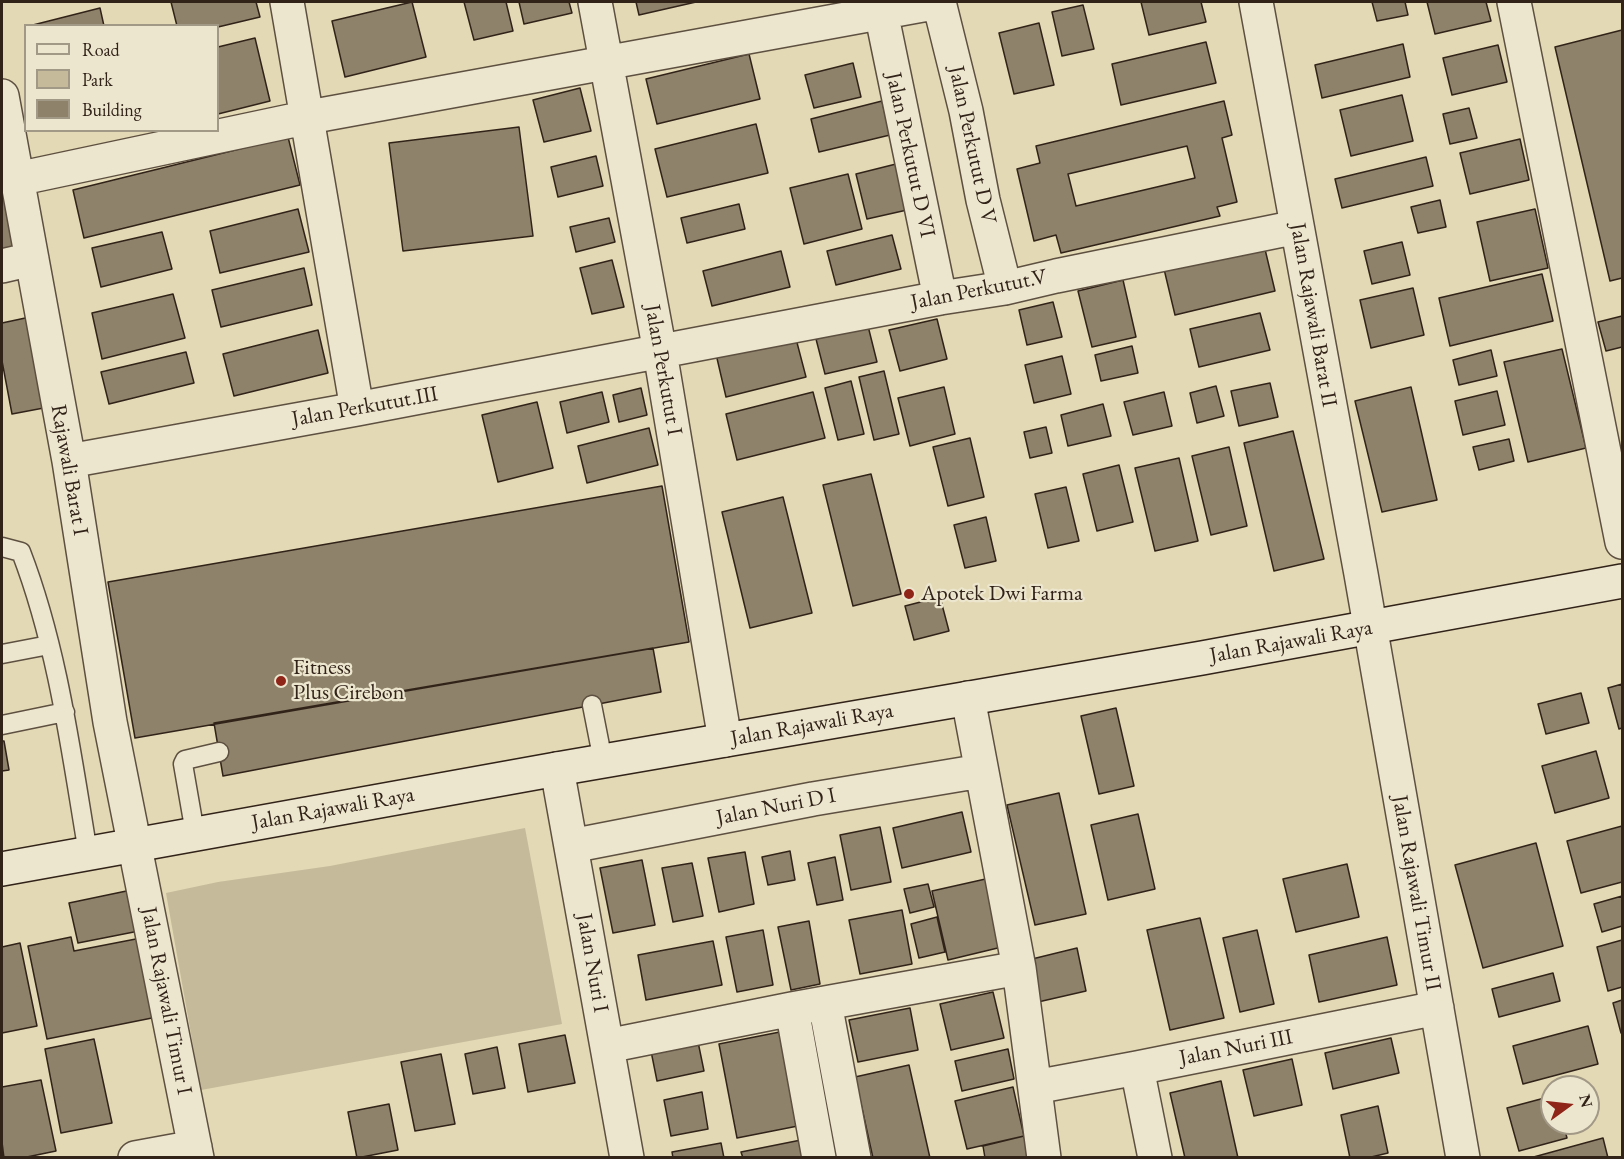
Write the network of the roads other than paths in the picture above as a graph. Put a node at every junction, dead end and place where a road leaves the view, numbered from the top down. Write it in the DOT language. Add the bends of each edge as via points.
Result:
graph roads {
  1 [pos="287,2"];
  2 [pos="595,2"];
  3 [pos="939,2"];
  4 [pos="1256,2"];
  5 [pos="1514,2"];
  6 [pos="880,7"];
  7 [pos="606,62"];
  8 [pos="2,96"];
  9 [pos="309,117"];
  10 [pos="17,179"];
  11 [pos="1297,227"];
  12 [pos="17,263"];
  13 [pos="1005,288"];
  14 [pos="940,298"];
  15 [pos="660,352"];
  16 [pos="357,409"];
  17 [pos="69,461"];
  18 [pos="1623,542"];
  19 [pos="2,547"];
  20 [pos="1623,581"];
  21 [pos="1369,628"];
  22 [pos="49,645"];
  23 [pos="2,654"];
  24 [pos="968,698"];
  25 [pos="592,705"];
  26 [pos="65,712"];
  27 [pos="2,724"];
  28 [pos="725,740"];
  29 [pos="219,752"];
  30 [pos="603,761"];
  31 [pos="558,769"];
  32 [pos="981,771"];
  33 [pos="195,833"];
  34 [pos="135,844"];
  35 [pos="571,846"];
  36 [pos="88,853"];
  37 [pos="2,868"];
  38 [pos="1019,968"];
  39 [pos="825,1003"];
  40 [pos="1437,1008"];
  41 [pos="792,1009"];
  42 [pos="607,1046"];
  43 [pos="1137,1068"];
  44 [pos="1035,1086"];
  45 [pos="196,1152"];
  46 [pos="626,1157"];
  47 [pos="135,1158"];
  48 [pos="819,1158"];
  49 [pos="854,1158"];
  50 [pos="1044,1158"];
  51 [pos="1155,1158"];
  52 [pos="1463,1158"];
  1 -- 9 [label="street"];
  2 -- 7 [label="street, Jalan Perkutut I"];
  3 -- 6 [label="street" via="883,11"];
  3 -- 13 [label="street, Jalan Perkutut D V"];
  4 -- 11 [label="street, Jalan Rajawali Barat II"];
  5 -- 18 [label="street"];
  6 -- 7 [label="street"];
  6 -- 14 [label="street, Jalan Perkutut D VI"];
  7 -- 9 [label="street"];
  7 -- 15 [label="street, Jalan Perkutut I"];
  8 -- 10 [label="street, Rajawali Barat I"];
  9 -- 10 [label="street"];
  9 -- 16 [label="street"];
  10 -- 12 [label="street, Rajawali Barat I"];
  11 -- 13 [label="street, Jalan Perkutut.V"];
  11 -- 21 [label="street, Jalan Rajawali Barat II"];
  12 -- 17 [label="street, Rajawali Barat I"];
  13 -- 14 [label="street, Jalan Perkutut.V"];
  14 -- 15 [label="street, Jalan Perkutut.V"];
  15 -- 16 [label="street, Jalan Perkutut.III"];
  15 -- 28 [label="street, Jalan Perkutut I"];
  16 -- 17 [label="street, Jalan Perkutut.III"];
  17 -- 34 [label="street, Rajawali Barat I" via="110,722"];
  19 -- 22 [label="lane" via="21,552 35,588"];
  20 -- 21 [label="street, Jalan Rajawali Raya"];
  21 -- 24 [label="street, Jalan Rajawali Raya"];
  21 -- 40 [label="street, Jalan Rajawali Timur II"];
  22 -- 23 [label="lane"];
  22 -- 26 [label="lane"];
  24 -- 28 [label="street, Jalan Rajawali Raya"];
  24 -- 32 [label="street"];
  25 -- 30 [label="lane"];
  26 -- 27 [label="lane"];
  26 -- 36 [label="lane"];
  28 -- 30 [label="street, Jalan Rajawali Raya"];
  29 -- 33 [label="lane" via="190,758 183,764"];
  30 -- 31 [label="street, Jalan Rajawali Raya"];
  31 -- 33 [label="street, Jalan Rajawali Raya"];
  31 -- 35 [label="street, Jalan Nuri I"];
  32 -- 35 [label="street, Jalan Nuri D I"];
  32 -- 38 [label="street"];
  33 -- 34 [label="street, Jalan Rajawali Raya"];
  34 -- 36 [label="street, Jalan Rajawali Raya"];
  34 -- 45 [label="street, Jalan Rajawali Timur I"];
  35 -- 42 [label="street, Jalan Nuri I"];
  36 -- 37 [label="street, Jalan Rajawali Raya"];
  38 -- 39 [label="street"];
  38 -- 44 [label="street"];
  39 -- 41 [label="street"];
  39 -- 49 [label="street"];
  40 -- 43 [label="street, Jalan Nuri III"];
  40 -- 52 [label="street, Jalan Rajawali Timur II"];
  41 -- 42 [label="street"];
  41 -- 48 [label="street"];
  42 -- 46 [label="street, Jalan Nuri I"];
  43 -- 44 [label="street, Jalan Nuri III"];
  43 -- 51 [label="street"];
  44 -- 50 [label="street"];
  45 -- 47 [label="street"];
}
